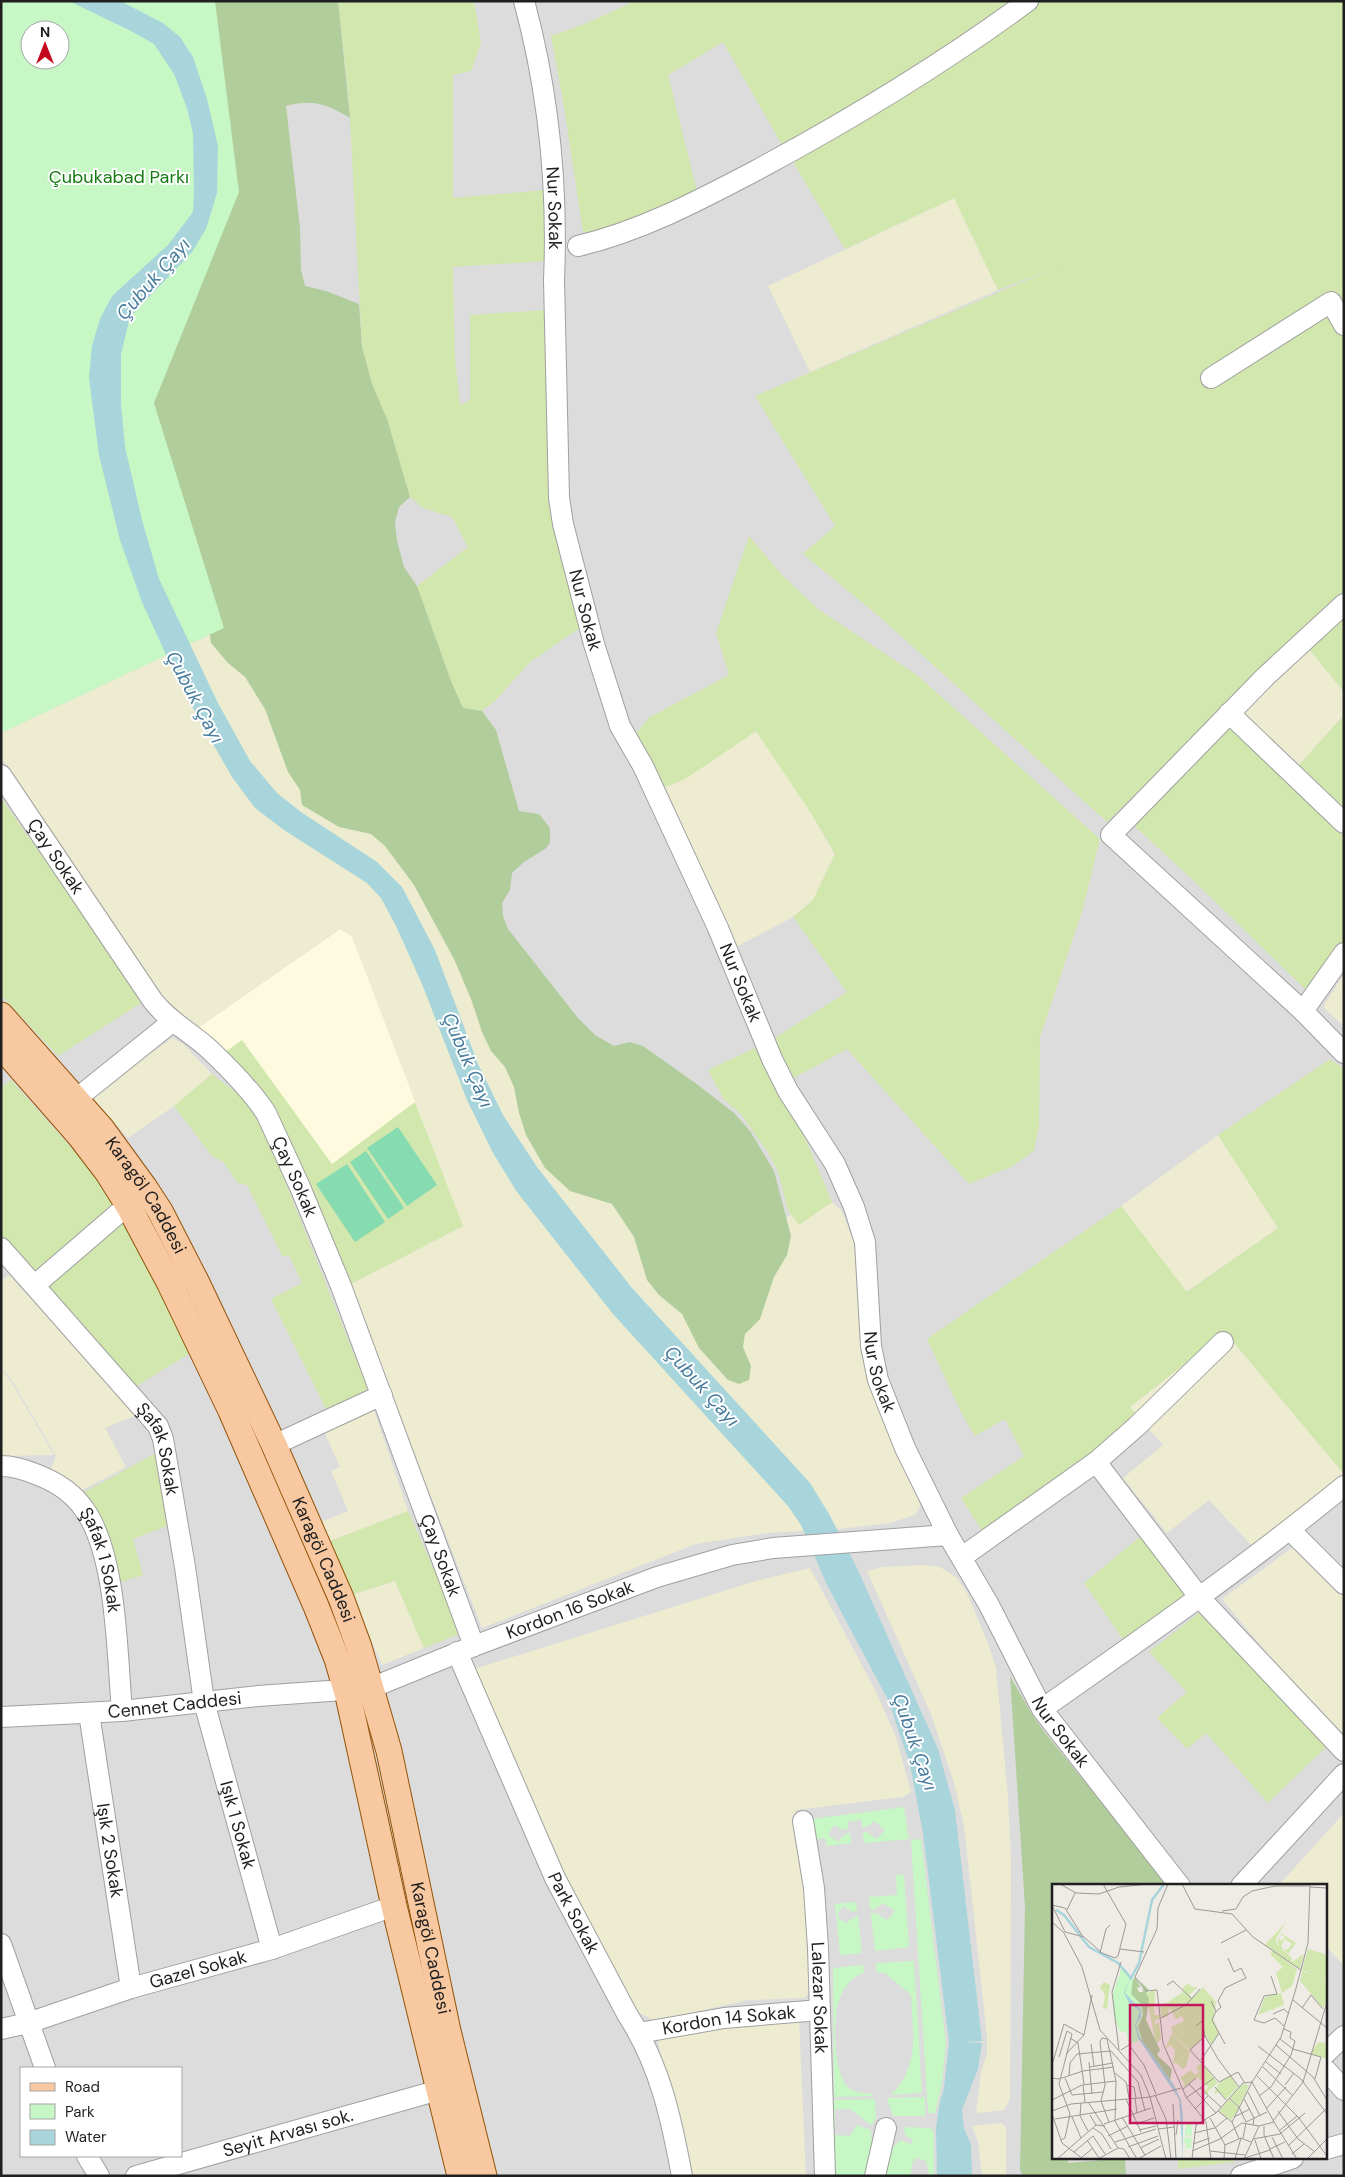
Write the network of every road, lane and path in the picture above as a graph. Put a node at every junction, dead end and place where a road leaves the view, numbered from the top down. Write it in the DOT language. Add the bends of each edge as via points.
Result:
graph roads {
  1 [pos="524,1"];
  2 [pos="1028,1"];
  3 [pos="578,246"];
  4 [pos="1344,325"];
  5 [pos="1211,378"];
  6 [pos="1344,604"];
  7 [pos="1229,713"];
  8 [pos="1,775"];
  9 [pos="1344,823"];
  10 [pos="1344,952"];
  11 [pos="1302,1011"];
  12 [pos="1,1015"];
  13 [pos="172,1022"];
  14 [pos="1,1046"];
  15 [pos="1344,1053"];
  16 [pos="76,1099"];
  17 [pos="128,1205"];
  18 [pos="1,1248"];
  19 [pos="35,1285"];
  20 [pos="1223,1342"];
  21 [pos="382,1395"];
  22 [pos="274,1445"];
  23 [pos="1096,1462"];
  24 [pos="1,1466"];
  25 [pos="1344,1486"];
  26 [pos="1290,1530"];
  27 [pos="948,1535"];
  28 [pos="962,1558"];
  29 [pos="1344,1584"];
  30 [pos="1200,1598"];
  31 [pos="466,1649"];
  32 [pos="372,1688"];
  33 [pos="346,1690"];
  34 [pos="204,1702"];
  35 [pos="1042,1709"];
  36 [pos="122,1711"];
  37 [pos="89,1713"];
  38 [pos="1,1717"];
  39 [pos="1344,1751"];
  40 [pos="1344,1774"];
  41 [pos="803,1821"];
  42 [pos="1178,1884"];
  43 [pos="1244,1884"];
  44 [pos="394,1906"];
  45 [pos="1,1944"];
  46 [pos="272,1949"];
  47 [pos="131,1988"];
  48 [pos="820,2010"];
  49 [pos="28,2023"];
  50 [pos="1,2029"];
  51 [pos="639,2033"];
  52 [pos="1344,2036"];
  53 [pos="1328,2051"];
  54 [pos="45,2067"];
  55 [pos="1328,2072"];
  56 [pos="439,2090"];
  57 [pos="1344,2090"];
  58 [pos="886,2128"];
  59 [pos="1344,2144"];
  60 [pos="1328,2148"];
  61 [pos="88,2157"];
  62 [pos="1287,2160"];
  63 [pos="99,2176"];
  64 [pos="136,2176"];
  65 [pos="460,2176"];
  66 [pos="484,2176"];
  67 [pos="682,2176"];
  68 [pos="825,2176"];
  69 [pos="875,2176"];
  70 [pos="1241,2176"];
  1 -- 27 [label="street, Nur Sokak" via="544,87 554,180 559,498 594,644 620,726 643,766 718,928 772,1058 788,1091 835,1164 854,1206 865,1242 871,1346 878,1380 905,1448"];
  2 -- 3 [label="street" via="938,64 784,155 685,207"];
  4 -- 5 [label="street" via="1331,302"];
  6 -- 7 [label="street"];
  7 -- 9 [label="street"];
  7 -- 11 [label="street" via="1111,834"];
  8 -- 13 [label="street, Çay Sokak" via="153,1001"];
  10 -- 11 [label="street"];
  11 -- 15 [label="street"];
  12 -- 16 [label="main road, Karagöl Caddesi"];
  13 -- 16 [label="street"];
  13 -- 21 [label="street, Çay Sokak" via="208,1049 266,1113 300,1187"];
  14 -- 17 [label="main road" via="79,1135"];
  16 -- 22 [label="main road, Karagöl Caddesi" via="122,1155 160,1211"];
  17 -- 19 [label="street"];
  17 -- 33 [label="main road" via="170,1284 249,1450 316,1606"];
  18 -- 19 [label="street, Şafak Sokak"];
  19 -- 34 [label="street, Şafak Sokak" via="158,1426"];
  20 -- 23 [label="street"];
  21 -- 22 [label="street"];
  21 -- 31 [label="street, Çay Sokak"];
  22 -- 32 [label="main road, Karagöl Caddesi" via="341,1598"];
  23 -- 28 [label="street"];
  23 -- 30 [label="street"];
  24 -- 36 [label="street, Şafak 1 Sokak" via="27,1470 50,1480 66,1490 84,1509 110,1577"];
  25 -- 26 [label="street"];
  26 -- 29 [label="street"];
  26 -- 30 [label="street"];
  27 -- 28 [label="street, Nur Sokak"];
  27 -- 31 [label="street, Kordon 16 Sokak" via="773,1548 732,1555 656,1577"];
  28 -- 35 [label="street, Nur Sokak"];
  30 -- 35 [label="street"];
  30 -- 39 [label="street"];
  31 -- 32 [label="street, Kordon 16 Sokak"];
  31 -- 51 [label="street, Park Sokak" via="555,1878"];
  32 -- 33 [label="street, Cennet Caddesi"];
  32 -- 66 [label="main road, Karagöl Caddesi" via="400,1800 448,2031"];
  33 -- 34 [label="street, Cennet Caddesi"];
  33 -- 44 [label="main road"];
  34 -- 36 [label="street, Cennet Caddesi"];
  34 -- 46 [label="street, Işık 1 Sokak"];
  35 -- 42 [label="street, Nur Sokak"];
  36 -- 37 [label="street, Cennet Caddesi"];
  37 -- 38 [label="street, Cennet Caddesi"];
  37 -- 47 [label="street, Işık 2 Sokak"];
  40 -- 43 [label="street"];
  41 -- 48 [label="street, Lalezar Sokak" via="814,1888"];
  44 -- 46 [label="street, Gazel Sokak"];
  44 -- 56 [label="main road"];
  45 -- 49 [label="street"];
  46 -- 47 [label="street, Gazel Sokak"];
  47 -- 49 [label="street, Gazel Sokak"];
  48 -- 51 [label="street, Kordon 14 Sokak" via="724,2018"];
  48 -- 68 [label="street, Lalezar Sokak"];
  49 -- 50 [label="street, Gazel Sokak"];
  49 -- 54 [label="street"];
  51 -- 67 [label="street, Park Sokak" via="669,2109"];
  52 -- 53 [label="street"];
  55 -- 57 [label="street"];
  56 -- 64 [label="street, Seyit Arvası sok."];
  56 -- 65 [label="main road"];
  58 -- 69 [label="street"];
  59 -- 60 [label="street"];
  61 -- 63 [label="street"];
  62 -- 70 [label="street"];
}
